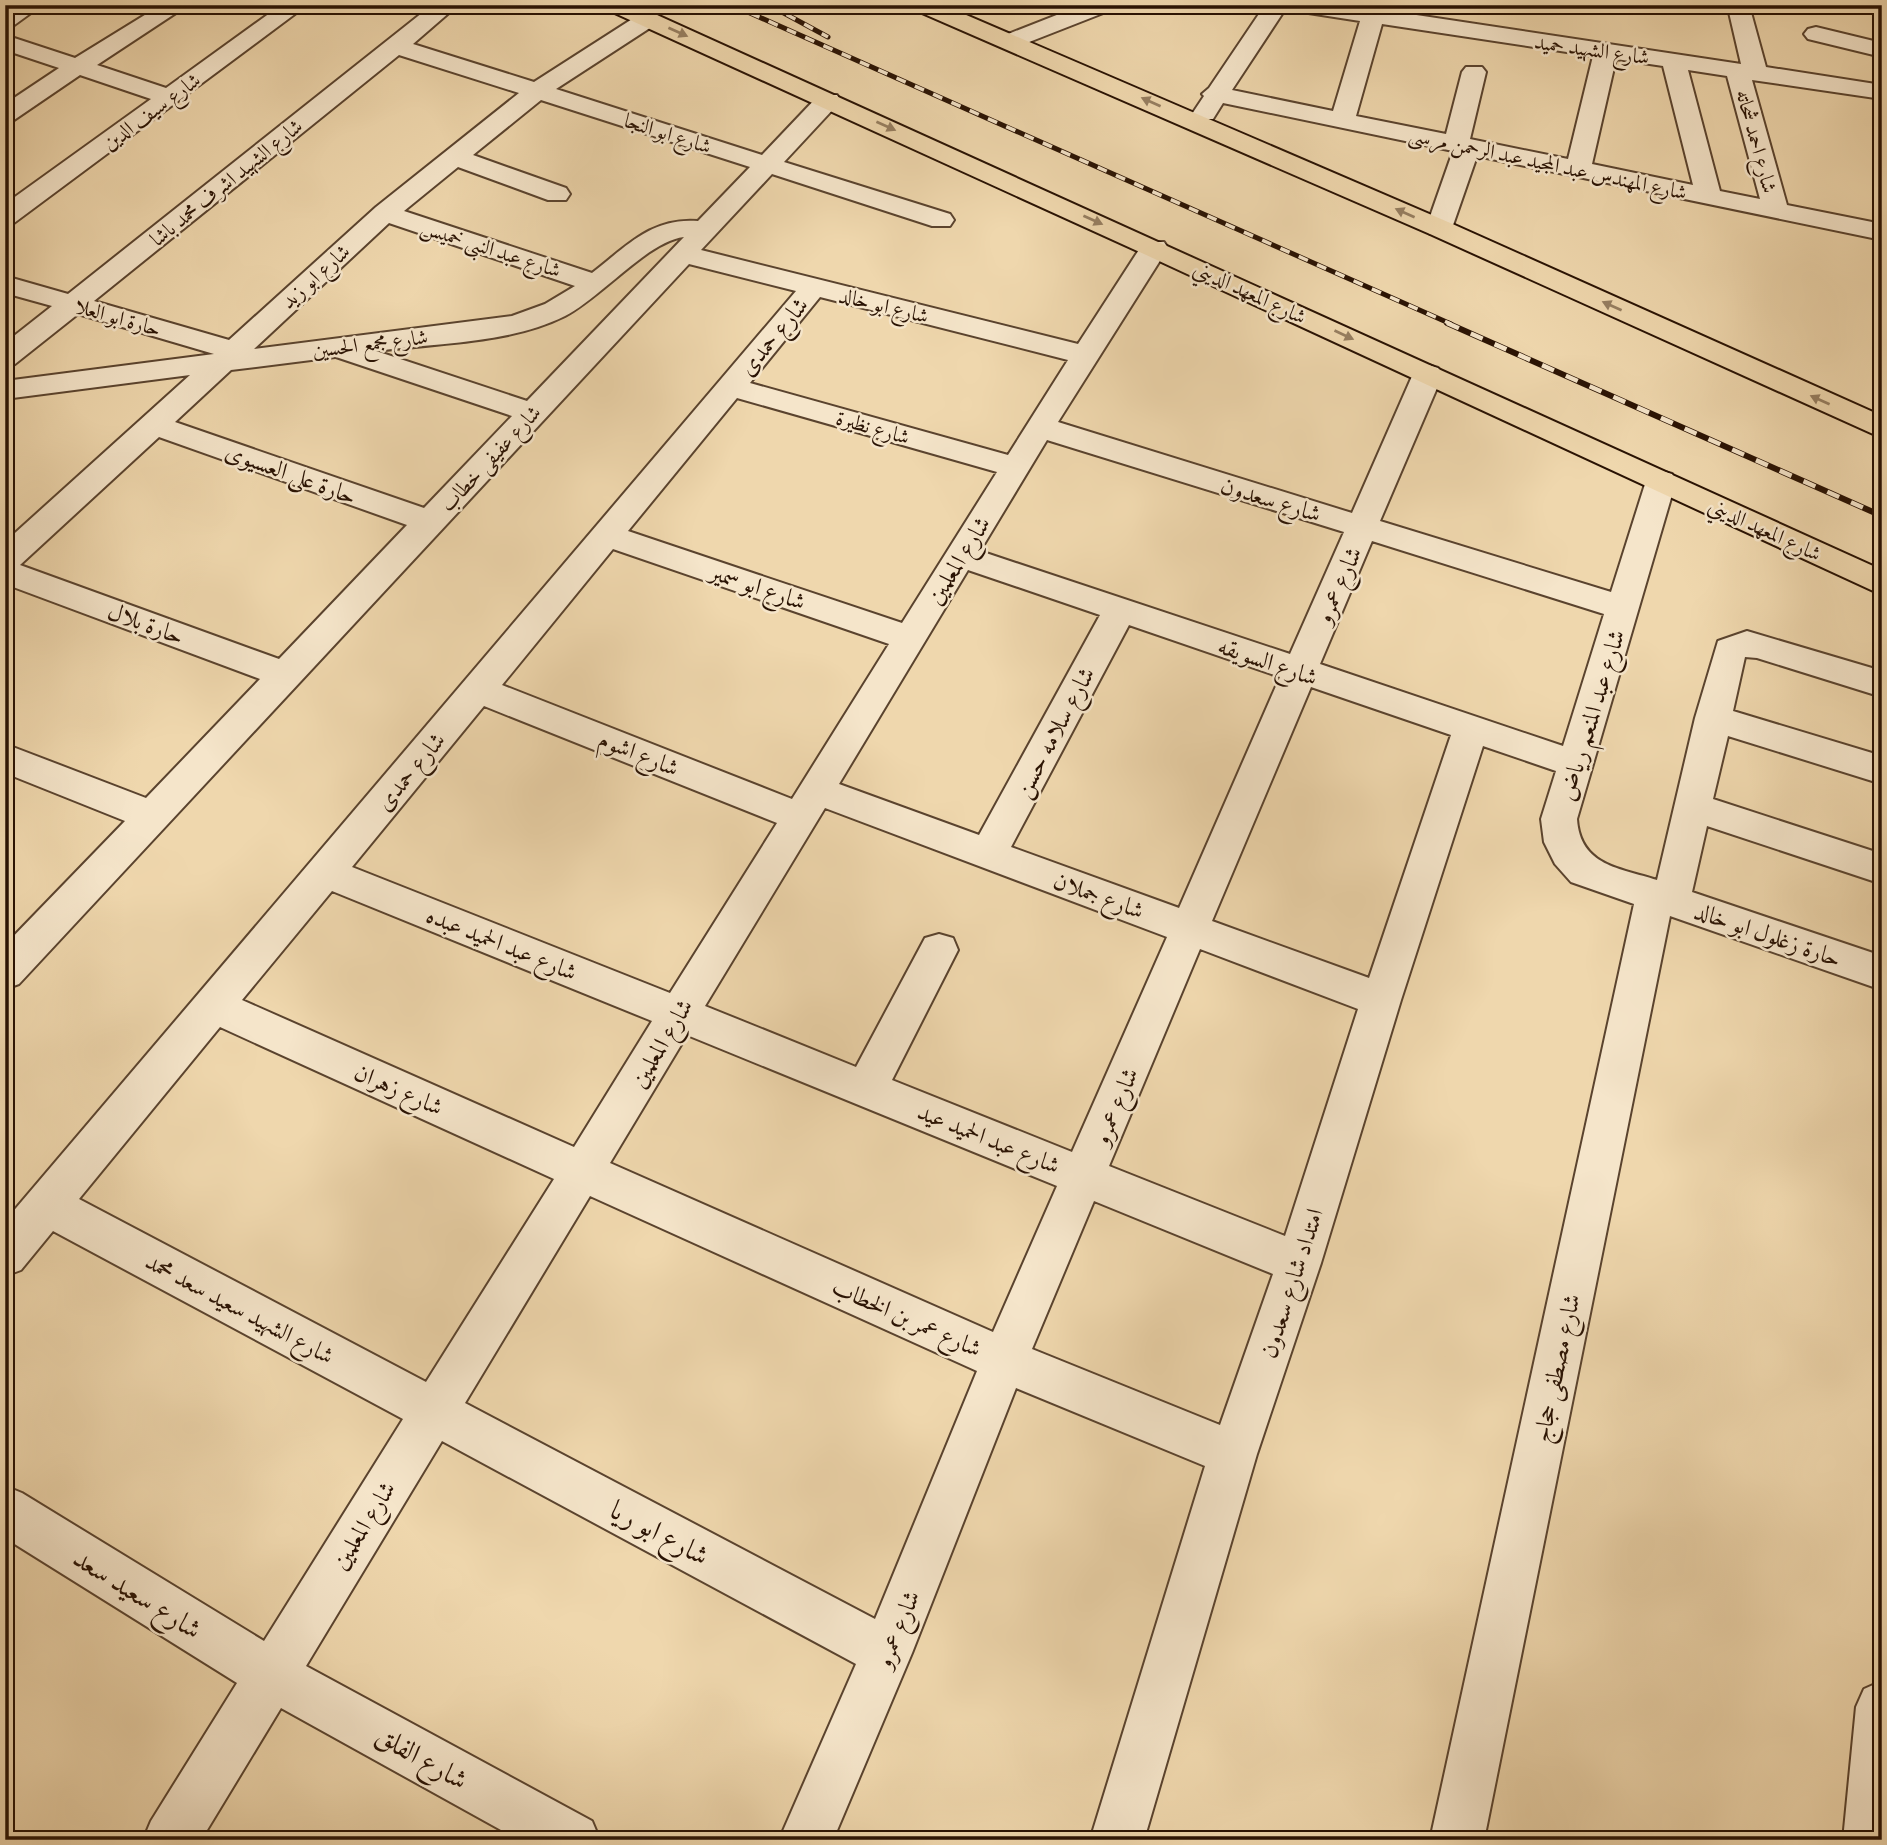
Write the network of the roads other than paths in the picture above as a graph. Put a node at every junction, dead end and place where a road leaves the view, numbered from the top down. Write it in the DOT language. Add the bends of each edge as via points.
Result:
graph roads {
  1 [pos="31,5"];
  2 [pos="177,5"];
  3 [pos="296,5"];
  4 [pos="447,5"];
  5 [pos="616,5"];
  6 [pos="923,5"];
  7 [pos="1103,5"];
  8 [pos="1277,5"];
  9 [pos="1302,5"];
  10 [pos="1739,8"];
  11 [pos="1427,15"];
  12 [pos="1373,16"];
  13 [pos="648,19"];
  14 [pos="5,21"];
  15 [pos="1816,34"];
  16 [pos="1011,41"];
  17 [pos="5,42"];
  18 [pos="396,46"];
  19 [pos="1882,50"];
  20 [pos="1606,51"];
  21 [pos="1674,61"];
  22 [pos="78,66"];
  23 [pos="1475,72"];
  24 [pos="1746,72"];
  25 [pos="537,91"];
  26 [pos="1877,91"];
  27 [pos="1214,94"];
  28 [pos="169,97"];
  29 [pos="828,100"];
  30 [pos="5,115"];
  31 [pos="1342,121"];
  32 [pos="1882,121"];
  33 [pos="1199,123"];
  34 [pos="1462,145"];
  35 [pos="455,157"];
  36 [pos="768,164"];
  37 [pos="1578,170"];
  38 [pos="557,194"];
  39 [pos="1709,197"];
  40 [pos="1776,211"];
  41 [pos="385,213"];
  42 [pos="5,217"];
  43 [pos="941,220"];
  44 [pos="1440,228"];
  45 [pos="706,230"];
  46 [pos="1882,232"];
  47 [pos="1154,247"];
  48 [pos="683,254"];
  49 [pos="5,284"];
  50 [pos="597,284"];
  51 [pos="814,287"];
  52 [pos="73,304"];
  53 [pos="335,348"];
  54 [pos="1085,355"];
  55 [pos="226,356"];
  56 [pos="5,358"];
  57 [pos="1428,374"];
  58 [pos="731,387"];
  59 [pos="5,390"];
  60 [pos="533,413"];
  61 [pos="152,424"];
  62 [pos="1040,427"];
  63 [pos="1882,428"];
  64 [pos="1016,467"];
  65 [pos="1661,481"];
  66 [pos="5,518"];
  67 [pos="430,523"];
  68 [pos="1363,528"];
  69 [pos="40,529"];
  70 [pos="607,535"];
  71 [pos="961,556"];
  72 [pos="5,561"];
  73 [pos="5,572"];
  74 [pos="1882,583"];
  75 [pos="1623,608"];
  76 [pos="1120,610"];
  77 [pos="910,638"];
  78 [pos="1301,672"];
  79 [pos="286,675"];
  80 [pos="1882,684"];
  81 [pos="477,689"];
  82 [pos="1713,718"];
  83 [pos="1471,729"];
  84 [pos="5,758"];
  85 [pos="1576,764"];
  86 [pos="1882,771"];
  87 [pos="808,803"];
  88 [pos="1692,807"];
  89 [pos="152,816"];
  90 [pos="988,854"];
  91 [pos="1882,869"];
  92 [pos="325,872"];
  93 [pos="1663,898"];
  94 [pos="1191,929"];
  95 [pos="939,950"];
  96 [pos="5,972"];
  97 [pos="1882,973"];
  98 [pos="1381,1000"];
  99 [pos="214,1006"];
  100 [pos="679,1014"];
  101 [pos="866,1089"];
  102 [pos="583,1172"];
  103 [pos="1084,1177"];
  104 [pos="47,1205"];
  105 [pos="5,1255"];
  106 [pos="1299,1263"];
  107 [pos="1004,1360"];
  108 [pos="433,1411"];
  109 [pos="1233,1454"];
  110 [pos="5,1510"];
  111 [pos="887,1653"];
  112 [pos="272,1675"];
  113 [pos="1882,1707"];
  114 [pos="170,1840"];
  115 [pos="573,1840"];
  116 [pos="806,1840"];
  117 [pos="1117,1840"];
  118 [pos="1457,1840"];
  119 [pos="1870,1840"];
  1 -- 14 [label="street"];
  2 -- 22 [label="street"];
  3 -- 28 [label="street, شارع سيف الدين"];
  4 -- 18 [label="street, شارع الشهيد اشرف محمد باشا"];
  5 -- 13 [label="main road, شارع المعهد الديني"];
  6 -- 16 [label="main road"];
  7 -- 16 [label="street"];
  8 -- 27 [label="street"];
  9 -- 12 [label="street, شارع الشهيد حميد"];
  10 -- 24 [label="street, شارع احمد شحاته"];
  11 -- 12 [label="street, شارع الشهيد حميد"];
  11 -- 20 [label="street, شارع الشهيد حميد"];
  12 -- 31 [label="street"];
  13 -- 25 [label="street, شارع ابو زيد"];
  13 -- 29 [label="main road, شارع المعهد الديني, one-way"];
  15 -- 19 [label="street"];
  33 -- 16 [label="main road, one-way"];
  17 -- 22 [label="street"];
  18 -- 25 [label="street, شارع ابو النجا"];
  18 -- 52 [label="street, شارع الشهيد اشرف محمد باشا"];
  20 -- 21 [label="street, شارع الشهيد حميد"];
  20 -- 37 [label="street"];
  21 -- 24 [label="street, شارع الشهيد حميد"];
  21 -- 39 [label="street"];
  22 -- 28 [label="street"];
  22 -- 30 [label="street"];
  23 -- 34 [label="street"];
  24 -- 26 [label="street, شارع الشهيد حميد"];
  24 -- 40 [label="street, شارع احمد شحاته"];
  25 -- 35 [label="street, شارع ابو زيد"];
  25 -- 36 [label="street, شارع ابو النجا"];
  26 -- 32 [label="street"];
  27 -- 31 [label="street, شارع المهندس عبد المجيد عبد الرحمن مرسى"];
  27 -- 33 [label="street"];
  28 -- 42 [label="street, شارع سيف الدين"];
  29 -- 36 [label="street, شارع عفيفى خطاب"];
  29 -- 47 [label="main road, شارع المعهد الديني, one-way"];
  31 -- 34 [label="street, شارع المهندس عبد المجيد عبد الرحمن مرسى"];
  44 -- 33 [label="main road, one-way"];
  34 -- 37 [label="street, شارع المهندس عبد المجيد عبد الرحمن مرسى"];
  34 -- 44 [label="street"];
  35 -- 38 [label="street"];
  35 -- 41 [label="street, شارع ابو زيد"];
  36 -- 43 [label="street, شارع ابو النجا"];
  36 -- 45 [label="street, شارع عفيفى خطاب"];
  37 -- 39 [label="street, شارع المهندس عبد المجيد عبد الرحمن مرسى"];
  39 -- 40 [label="street, شارع المهندس عبد المجيد عبد الرحمن مرسى"];
  40 -- 46 [label="street, شارع المهندس عبد المجيد عبد الرحمن مرسى"];
  41 -- 50 [label="street, شارع عبد النبى خميس"];
  41 -- 55 [label="street, شارع ابو زيد"];
  63 -- 44 [label="main road, one-way"];
  45 -- 48 [label="street, شارع عفيفى خطاب"];
  45 -- 50 [label="street, شارع مجمع الحسين" via="688,227 651,236"];
  47 -- 54 [label="street, شارع المعلمين"];
  47 -- 57 [label="main road, شارع المعهد الديني, one-way"];
  48 -- 51 [label="street, شارع ابو خالد"];
  48 -- 60 [label="street, شارع عفيفى خطاب"];
  49 -- 52 [label="street, حارة ابو العلا"];
  50 -- 53 [label="street, شارع مجمع الحسين" via="561,309 524,323"];
  51 -- 54 [label="street, شارع ابو خالد"];
  51 -- 58 [label="street, شارع حمدى"];
  52 -- 55 [label="street, حارة ابو العلا"];
  52 -- 56 [label="street, شارع الشهيد اشرف محمد باشا"];
  53 -- 55 [label="street, شارع مجمع الحسين"];
  53 -- 60 [label="street"];
  54 -- 62 [label="street, شارع المعلمين"];
  55 -- 59 [label="street, شارع مجمع الحسين"];
  55 -- 61 [label="street, شارع ابو زيد"];
  57 -- 65 [label="main road, شارع المعهد الديني"];
  57 -- 68 [label="street, شارع عمرو"];
  58 -- 64 [label="street, شارع نظيرة"];
  58 -- 70 [label="street, شارع حمدى"];
  60 -- 67 [label="street, شارع عفيفى خطاب"];
  61 -- 67 [label="street, حارة على العسيوى"];
  61 -- 69 [label="street, شارع ابو زيد"];
  62 -- 64 [label="street, شارع المعلمين"];
  62 -- 68 [label="street, شارع سعدون"];
  64 -- 71 [label="street, شارع المعلمين"];
  65 -- 74 [label="main road, شارع المعهد الديني"];
  65 -- 75 [label="street, شارع عبد المنعم رياض"];
  66 -- 69 [label="street"];
  67 -- 79 [label="street, شارع عفيفى خطاب"];
  68 -- 75 [label="street, شارع سعدون"];
  68 -- 78 [label="street, شارع عمرو"];
  69 -- 72 [label="street, شارع ابو زيد"];
  70 -- 77 [label="street, شارع ابو سمير"];
  70 -- 81 [label="street, شارع حمدى"];
  71 -- 76 [label="street, شارع السويقه"];
  71 -- 77 [label="street, شارع المعلمين"];
  73 -- 79 [label="street, حارة بلال"];
  75 -- 85 [label="street, شارع عبد المنعم رياض"];
  76 -- 78 [label="street, شارع السويقه"];
  76 -- 90 [label="street, شارع سلامه حسن"];
  77 -- 87 [label="street, شارع المعلمين"];
  78 -- 83 [label="street, شارع السويقه"];
  78 -- 94 [label="street, شارع عمرو"];
  79 -- 89 [label="street, شارع عفيفى خطاب"];
  80 -- 82 [label="street, شارع مصطفى حجاج" via="1759,646 1737,645 1727,656"];
  81 -- 87 [label="street, شارع اشوم"];
  81 -- 92 [label="street, شارع حمدى"];
  82 -- 86 [label="street"];
  82 -- 88 [label="street, شارع مصطفى حجاج"];
  83 -- 85 [label="street, شارع السويقه"];
  83 -- 98 [label="street, امتداد شارع سعدون"];
  84 -- 89 [label="street"];
  85 -- 93 [label="street, شارع عبد المنعم رياض" via="1559,819 1559,837 1567,855 1584,871"];
  87 -- 90 [label="street, شارع جملان"];
  87 -- 100 [label="street, شارع المعلمين"];
  88 -- 91 [label="street"];
  88 -- 93 [label="street, شارع مصطفى حجاج"];
  89 -- 96 [label="street, شارع عفيفى خطاب"];
  90 -- 94 [label="street, شارع جملان"];
  92 -- 99 [label="street, شارع حمدى"];
  92 -- 100 [label="street, شارع عبد الحميد عبده"];
  93 -- 97 [label="street, حارة زغلول ابو خالد"];
  93 -- 118 [label="street, شارع مصطفى حجاج"];
  94 -- 98 [label="street, شارع جملان"];
  94 -- 103 [label="street, شارع عمرو"];
  95 -- 101 [label="street"];
  98 -- 106 [label="street, امتداد شارع سعدون"];
  99 -- 102 [label="street, شارع زهران"];
  99 -- 104 [label="street, شارع حمدى"];
  100 -- 101 [label="street, شارع عبد الحميد عيد"];
  100 -- 102 [label="street, شارع المعلمين"];
  101 -- 103 [label="street, شارع عبد الحميد عيد"];
  102 -- 107 [label="street, شارع عمر بن الخطاب"];
  102 -- 108 [label="street, شارع المعلمين"];
  103 -- 106 [label="street, شارع عبد الحميد عيد"];
  103 -- 107 [label="street, شارع عمرو"];
  104 -- 105 [label="street, شارع حمدى"];
  104 -- 108 [label="street, شارع الشهيد سعيد سعد محمد"];
  106 -- 109 [label="street, امتداد شارع سعدون"];
  107 -- 109 [label="street, شارع عمر بن الخطاب"];
  107 -- 111 [label="street, شارع عمرو"];
  108 -- 111 [label="street, شارع ابو ريا"];
  108 -- 112 [label="street, شارع المعلمين"];
  109 -- 117 [label="street, امتداد شارع سعدون"];
  110 -- 112 [label="street, شارع سعيد سعد"];
  111 -- 116 [label="street, شارع عمرو"];
  112 -- 114 [label="street, شارع المعلمين"];
  112 -- 115 [label="street, شارع الفلق"];
  113 -- 119 [label="street"];
}
